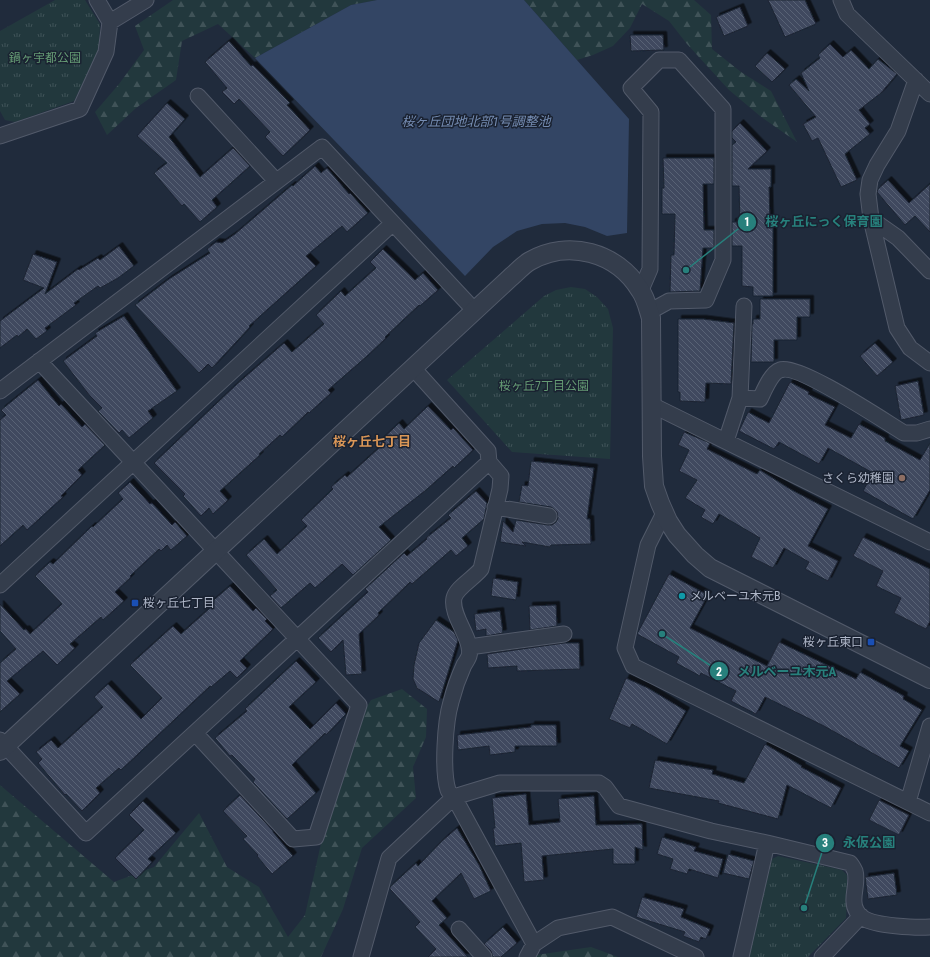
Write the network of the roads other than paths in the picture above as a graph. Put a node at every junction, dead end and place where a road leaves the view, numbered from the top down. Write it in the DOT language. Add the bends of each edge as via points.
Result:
graph roads {
  1 [pos="97,0"];
  2 [pos="146,0"];
  3 [pos="841,0"];
  4 [pos="110,22"];
  5 [pos="916,80"];
  6 [pos="930,94"];
  7 [pos="198,96"];
  8 [pos="2,132"];
  9 [pos="276,181"];
  10 [pos="871,219"];
  11 [pos="393,223"];
  12 [pos="930,271"];
  13 [pos="641,290"];
  14 [pos="744,306"];
  15 [pos="475,311"];
  16 [pos="649,312"];
  17 [pos="926,360"];
  18 [pos="39,361"];
  19 [pos="413,368"];
  20 [pos="930,376"];
  21 [pos="0,391"];
  22 [pos="740,398"];
  23 [pos="652,405"];
  24 [pos="930,430"];
  25 [pos="726,441"];
  26 [pos="133,462"];
  27 [pos="489,462"];
  28 [pos="495,508"];
  29 [pos="664,513"];
  30 [pos="549,516"];
  31 [pos="930,542"];
  32 [pos="216,551"];
  33 [pos="0,585"];
  34 [pos="564,634"];
  35 [pos="297,638"];
  36 [pos="469,647"];
  37 [pos="930,679"];
  38 [pos="930,726"];
  39 [pos="195,733"];
  40 [pos="2,746"];
  41 [pos="454,797"];
  42 [pos="908,802"];
  43 [pos="930,813"];
  44 [pos="767,843"];
  45 [pos="861,916"];
  46 [pos="930,927"];
  47 [pos="459,929"];
  48 [pos="531,950"];
  49 [pos="361,957"];
  50 [pos="484,957"];
  51 [pos="696,957"];
  52 [pos="741,957"];
  53 [pos="822,957"];
  1 -- 4 [label="street"];
  2 -- 4 [label="street"];
  3 -- 5 [label="street" via="847,14"];
  4 -- 8 [label="street" via="106,52 80,109"];
  5 -- 6 [label="street"];
  5 -- 10 [label="street" via="898,131 870,180 868,194"];
  7 -- 9 [label="street"];
  9 -- 11 [label="street" via="322,147"];
  9 -- 18 [label="street"];
  10 -- 12 [label="street" via="898,238"];
  10 -- 17 [label="street" via="897,328 910,348"];
  11 -- 15 [label="street"];
  11 -- 26 [label="street"];
  13 -- 15 [label="street" via="618,265 602,256 568,250 530,262"];
  13 -- 16 [label="street"];
  13 -- 16 [label="street" via="650,269 651,112 631,88 659,60 679,60 723,109 723,260 706,300 669,301"];
  14 -- 22 [label="street"];
  15 -- 19 [label="street"];
  16 -- 23 [label="street" via="652,333"];
  17 -- 20 [label="street"];
  18 -- 21 [label="street"];
  18 -- 26 [label="street"];
  19 -- 27 [label="street" via="488,450"];
  19 -- 32 [label="street"];
  22 -- 24 [label="street" via="760,400 774,373 781,369 791,370 816,380 904,433 917,434"];
  22 -- 25 [label="street"];
  23 -- 25 [label="street"];
  23 -- 29 [label="street" via="654,486"];
  25 -- 31 [label="street"];
  26 -- 32 [label="street"];
  26 -- 33 [label="street"];
  27 -- 28 [label="street" via="500,476 500,489"];
  27 -- 35 [label="street"];
  28 -- 30 [label="street"];
  28 -- 36 [label="street" via="481,569 456,593 454,599 454,608"];
  29 -- 37 [label="street" via="677,535 710,568"];
  29 -- 42 [label="street" via="648,546 625,648 633,666"];
  32 -- 35 [label="street"];
  32 -- 40 [label="street"];
  34 -- 36 [label="street"];
  35 -- 39 [label="street"];
  35 -- 39 [label="street" via="359,705 316,837 293,839"];
  36 -- 41 [label="street" via="469,656 451,702 447,724 446,775 448,792"];
  38 -- 42 [label="street"];
  39 -- 40 [label="street" via="86,833"];
  41 -- 44 [label="street" via="500,784 598,783 605,787 619,806"];
  41 -- 48 [label="street"];
  41 -- 49 [label="street" via="390,858"];
  42 -- 43 [label="street"];
  44 -- 45 [label="street" via="850,863 855,871 854,903"];
  44 -- 52 [label="street"];
  45 -- 46 [label="street" via="873,922"];
  45 -- 53 [label="street"];
  47 -- 50 [label="street"];
  48 -- 51 [label="street" via="558,928 612,917"];
}
